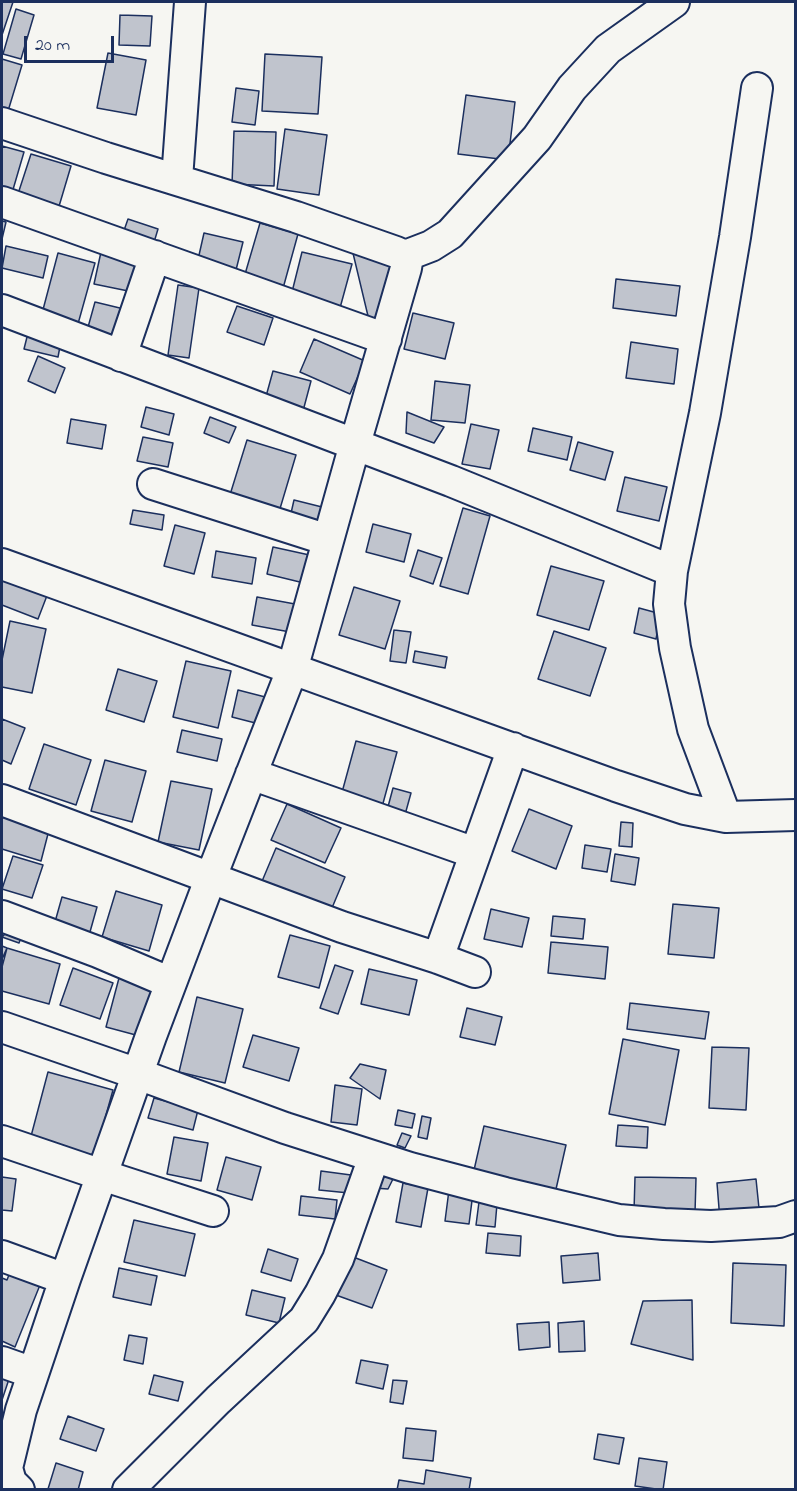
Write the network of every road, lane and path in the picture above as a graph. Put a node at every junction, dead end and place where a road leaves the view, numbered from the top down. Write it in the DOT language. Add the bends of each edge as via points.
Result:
graph roads {
  1 [pos="190,2"];
  2 [pos="674,2"];
  3 [pos="757,88"];
  4 [pos="2,123"];
  5 [pos="177,179"];
  6 [pos="2,202"];
  7 [pos="155,256"];
  8 [pos="405,256"];
  9 [pos="2,310"];
  10 [pos="386,339"];
  11 [pos="121,356"];
  12 [pos="355,444"];
  13 [pos="153,484"];
  14 [pos="328,540"];
  15 [pos="2,564"];
  16 [pos="672,571"];
  17 [pos="292,670"];
  18 [pos="513,748"];
  19 [pos="251,774"];
  20 [pos="2,800"];
  21 [pos="795,814"];
  22 [pos="726,817"];
  23 [pos="475,853"];
  24 [pos="211,877"];
  25 [pos="2,916"];
  26 [pos="438,958"];
  27 [pos="475,972"];
  28 [pos="171,983"];
  29 [pos="2,1027"];
  30 [pos="138,1074"];
  31 [pos="2,1141"];
  32 [pos="374,1156"];
  33 [pos="102,1175"];
  34 [pos="213,1211"];
  35 [pos="795,1216"];
  36 [pos="2,1256"];
  37 [pos="65,1279"];
  38 [pos="2,1362"];
  39 [pos="33,1373"];
  40 [pos="10,1484"];
  41 [pos="128,1490"];
  1 -- 5 [label="street"];
  2 -- 8 [label="street" via="608,49 572,88 537,138 450,234"];
  3 -- 16 [label="street" via="707,401"];
  4 -- 5 [label="street"];
  5 -- 8 [label="street"];
  6 -- 7 [label="street"];
  7 -- 10 [label="street"];
  7 -- 11 [label="street"];
  8 -- 10 [label="street" via="406,268"];
  9 -- 11 [label="street"];
  10 -- 12 [label="street"];
  11 -- 12 [label="street"];
  12 -- 14 [label="street"];
  12 -- 16 [label="street"];
  13 -- 14 [label="street"];
  14 -- 17 [label="street"];
  15 -- 17 [label="street"];
  16 -- 22 [label="street" via="669,604 675,648 693,729"];
  17 -- 18 [label="street"];
  17 -- 19 [label="street"];
  18 -- 22 [label="street" via="675,806"];
  18 -- 23 [label="street"];
  19 -- 23 [label="street"];
  19 -- 24 [label="street"];
  20 -- 24 [label="street"];
  21 -- 22 [label="street"];
  23 -- 26 [label="street"];
  24 -- 26 [label="street" via="342,927"];
  24 -- 28 [label="street"];
  25 -- 28 [label="street"];
  26 -- 27 [label="street"];
  28 -- 30 [label="street"];
  29 -- 30 [label="street"];
  30 -- 32 [label="street"];
  30 -- 33 [label="street"];
  31 -- 33 [label="street"];
  32 -- 35 [label="street" via="619,1220 711,1226 779,1222"];
  32 -- 41 [label="street" via="338,1259 304,1320"];
  33 -- 34 [label="street"];
  33 -- 37 [label="street"];
  36 -- 37 [label="street"];
  37 -- 39 [label="street"];
  38 -- 39 [label="street"];
  39 -- 40 [label="street" via="6,1468"];
}
